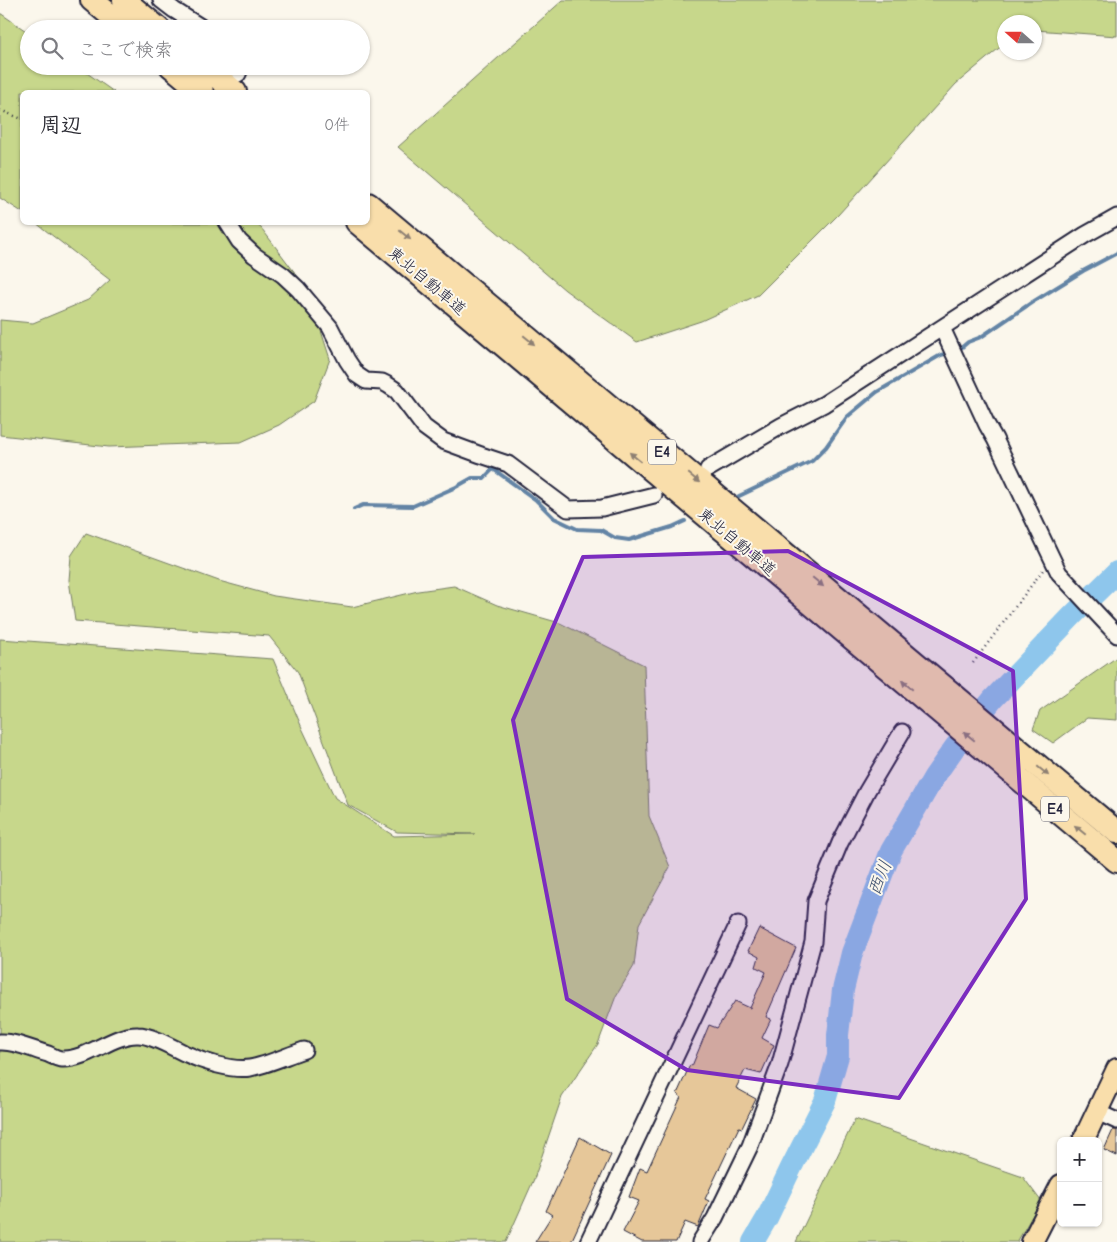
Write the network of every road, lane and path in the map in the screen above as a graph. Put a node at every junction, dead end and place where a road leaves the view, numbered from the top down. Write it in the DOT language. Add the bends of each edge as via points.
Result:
graph roads {
  1 [pos="92,0"];
  2 [pos="124,0"];
  3 [pos="161,0"];
  4 [pos="116,20"];
  5 [pos="148,20"];
  6 [pos="190,20"];
  7 [pos="182,75"];
  8 [pos="200,90"];
  9 [pos="0,110"];
  10 [pos="20,118"];
  11 [pos="370,206"];
  12 [pos="1117,217"];
  13 [pos="229,225"];
  14 [pos="361,225"];
  15 [pos="942,328"];
  16 [pos="708,469"];
  17 [pos="654,494"];
  18 [pos="1052,559"];
  19 [pos="1114,632"];
  20 [pos="973,663"];
  21 [pos="951,708"];
  22 [pos="902,732"];
  23 [pos="999,748"];
  24 [pos="1117,832"];
  25 [pos="1117,861"];
  26 [pos="738,924"];
  27 [pos="0,1042"];
  28 [pos="304,1050"];
  29 [pos="1117,1069"];
  30 [pos="1097,1112"];
  31 [pos="1117,1121"];
  32 [pos="1085,1137"];
  33 [pos="1057,1193"];
  34 [pos="588,1242"];
  35 [pos="700,1242"];
  36 [pos="1032,1242"];
  1 -- 4 [label="highway"];
  2 -- 5 [label="highway"];
  3 -- 6 [label="street"];
  7 -- 8 [label="highway"];
  9 -- 10 [label="path"];
  11 -- 21 [label="highway, 東北自動車道 / E4, one-way"];
  12 -- 15 [label="street"];
  13 -- 17 [label="street" via="239,241 254,255 283,274 298,289 330,327 357,375 366,381 382,382 397,391 424,427 443,441 508,464 568,509 602,508"];
  21 -- 14 [label="highway, 東北自動車道 / E4, one-way"];
  15 -- 16 [label="street" via="824,404"];
  15 -- 18 [label="street"];
  18 -- 19 [label="street" via="1059,573"];
  18 -- 20 [label="path"];
  21 -- 23 [label="highway, 東北自動車道 / E4"];
  22 -- 35 [label="street" via="840,843 816,901 813,942 780,1064 750,1146"];
  23 -- 24 [label="highway, 東北自動車道 / E4, one-way"];
  25 -- 23 [label="highway, 東北自動車道 / E4, one-way"];
  26 -- 34 [label="street"];
  27 -- 28 [label="street" via="18,1044 61,1059 75,1058 125,1036 139,1034 232,1068 250,1068"];
  29 -- 30 [label="main road"];
  30 -- 31 [label="street"];
  30 -- 32 [label="main road"];
  33 -- 36 [label="main road"];
}
